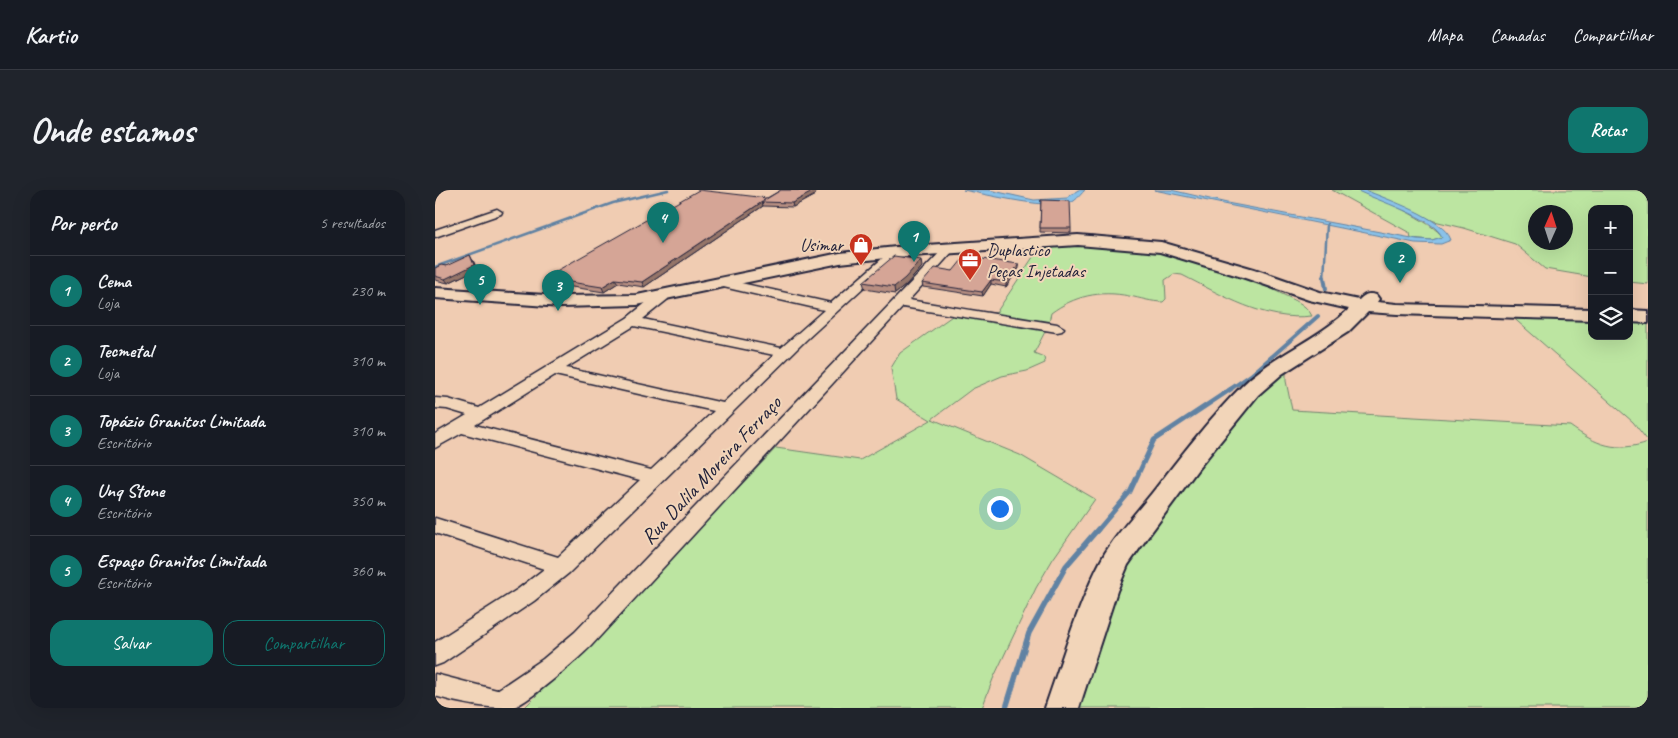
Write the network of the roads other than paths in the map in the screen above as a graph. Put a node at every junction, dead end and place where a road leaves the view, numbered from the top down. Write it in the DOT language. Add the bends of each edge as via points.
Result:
graph roads {
  1 [pos="497,212"];
  2 [pos="435,234"];
  3 [pos="949,249"];
  4 [pos="896,252"];
  5 [pos="723,283"];
  6 [pos="436,293"];
  7 [pos="1308,294"];
  8 [pos="663,296"];
  9 [pos="899,302"];
  10 [pos="1367,303"];
  11 [pos="834,308"];
  12 [pos="1414,310"];
  13 [pos="1534,312"];
  14 [pos="1588,315"];
  15 [pos="1633,316"];
  16 [pos="1648,317"];
  17 [pos="632,321"];
  18 [pos="1344,325"];
  19 [pos="1057,328"];
  20 [pos="785,353"];
  21 [pos="553,370"];
  22 [pos="435,403"];
  23 [pos="728,409"];
  24 [pos="483,414"];
  25 [pos="461,427"];
  26 [pos="435,442"];
  27 [pos="655,478"];
  28 [pos="435,525"];
  29 [pos="562,566"];
  30 [pos="435,656"];
  31 [pos="435,685"];
  32 [pos="497,705"];
  33 [pos="1062,708"];
  1 -- 2 [label="street"];
  3 -- 4 [label="main road"];
  3 -- 7 [label="main road" via="1057,240 1161,247 1195,255"];
  3 -- 9 [label="street, Rua Dalila Moreira Ferraço"];
  4 -- 5 [label="main road" via="840,258"];
  4 -- 11 [label="street, Rua Dalila Moreira Ferraço"];
  5 -- 8 [label="main road"];
  5 -- 11 [label="street"];
  6 -- 8 [label="main road" via="607,303"];
  7 -- 10 [label="main road"];
  7 -- 18 [label="main road" via="1329,305"];
  8 -- 17 [label="street"];
  9 -- 19 [label="street"];
  9 -- 32 [label="street, Rua Dalila Moreira Ferraço" via="583,639 551,667"];
  10 -- 12 [label="main road"];
  10 -- 13 [label="main road" via="1481,303"];
  10 -- 18 [label="main road"];
  11 -- 20 [label="street, Rua Dalila Moreira Ferraço"];
  12 -- 13 [label="main road"];
  12 -- 18 [label="main road"];
  13 -- 14 [label="main road"];
  15 -- 16 [label="main road"];
  17 -- 20 [label="street"];
  17 -- 21 [label="street"];
  18 -- 33 [label="main road" via="1256,385 1189,463 1137,531 1116,560 1102,591"];
  20 -- 23 [label="street, Rua Dalila Moreira Ferraço"];
  21 -- 23 [label="street"];
  21 -- 24 [label="street"];
  22 -- 24 [label="street"];
  23 -- 27 [label="street, Rua Dalila Moreira Ferraço"];
  24 -- 25 [label="street"];
  25 -- 26 [label="street"];
  25 -- 27 [label="street"];
  27 -- 29 [label="street, Rua Dalila Moreira Ferraço"];
  28 -- 29 [label="street"];
  29 -- 30 [label="street, Rua Dalila Moreira Ferraço" via="526,595"];
  31 -- 32 [label="street"];
}
